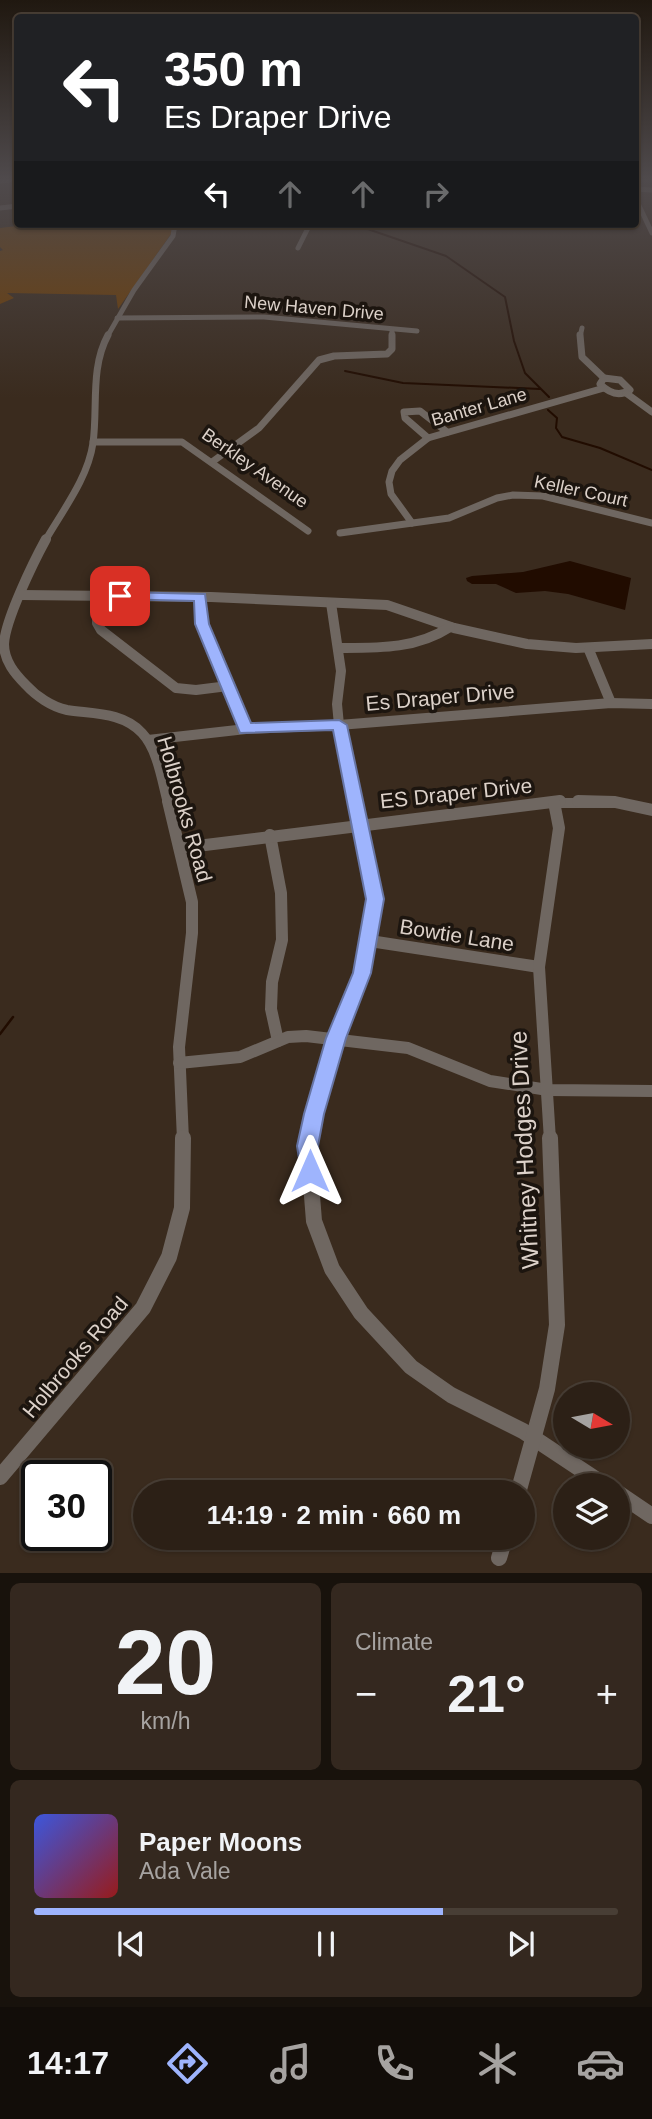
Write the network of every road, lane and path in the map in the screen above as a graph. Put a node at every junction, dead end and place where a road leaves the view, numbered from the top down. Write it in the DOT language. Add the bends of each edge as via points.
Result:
graph roads {
  1 [pos="162,251"];
  2 [pos="117,318"];
  3 [pos="582,328"];
  4 [pos="392,330"];
  5 [pos="417,331"];
  6 [pos="604,378"];
  7 [pos="604,388"];
  8 [pos="626,393"];
  9 [pos="652,412"];
  10 [pos="447,432"];
  11 [pos="428,438"];
  12 [pos="93,442"];
  13 [pos="212,462"];
  14 [pos="412,523"];
  15 [pos="652,523"];
  16 [pos="308,531"];
  17 [pos="340,533"];
  18 [pos="21,595"];
  19 [pos="97,597"];
  20 [pos="200,597"];
  21 [pos="331,603"];
  22 [pos="450,627"];
  23 [pos="652,644"];
  24 [pos="339,648"];
  25 [pos="589,650"];
  26 [pos="228,686"];
  27 [pos="611,703"];
  28 [pos="652,704"];
  29 [pos="339,725"];
  30 [pos="246,729"];
  31 [pos="148,740"];
  32 [pos="554,802"];
  33 [pos="652,810"];
  34 [pos="361,823"];
  35 [pos="270,835"];
  36 [pos="181,848"];
  37 [pos="370,941"];
  38 [pos="539,967"];
  39 [pos="336,1038"];
  40 [pos="278,1041"];
  41 [pos="179,1063"];
  42 [pos="548,1090"];
  43 [pos="652,1091"];
  44 [pos="534,1438"];
  45 [pos="586,1473"];
  46 [pos="0,1477"];
  47 [pos="522,1480"];
  48 [pos="630,1501"];
  49 [pos="652,1516"];
  50 [pos="501,1550"];
  51 [pos="499,1558"];
  1 -- 2 [label="street, Holbrooks Road"];
  2 -- 4 [label="street, New Haven Drive" via="264,317"];
  2 -- 12 [label="street, Holbrooks Road" via="98,355"];
  3 -- 6 [label="street" via="577,342 582,358"];
  4 -- 5 [label="street"];
  4 -- 13 [label="street, New Haven Drive" via="392,349 387,354 331,356 315,363 259,428"];
  6 -- 7 [label="street" via="599,382"];
  6 -- 8 [label="street" via="624,382 630,387"];
  7 -- 8 [label="street"];
  7 -- 10 [label="street, Banter Lane"];
  8 -- 9 [label="street"];
  10 -- 11 [label="street, Banter Lane"];
  10 -- 11 [label="street" via="420,411 404,412"];
  11 -- 14 [label="street, Banter Lane" via="400,460 389,482 391,494"];
  12 -- 13 [label="street, Berkley Avenue" via="175,441"];
  12 -- 18 [label="street, Holbrooks Road" via="82,479 43,545"];
  13 -- 16 [label="street, Berkley Avenue"];
  14 -- 15 [label="street, Keller Court" via="449,518 497,498 524,494"];
  14 -- 17 [label="street, Keller Court"];
  18 -- 19 [label="street"];
  18 -- 31 [label="street, Holbrooks Road" via="4,645 7,662 18,679 50,704 122,719"];
  19 -- 20 [label="street"];
  19 -- 26 [label="street" via="101,629 168,684 189,690"];
  20 -- 21 [label="street"];
  20 -- 26 [label="street" via="202,624"];
  21 -- 22 [label="street" via="407,609"];
  21 -- 24 [label="street"];
  22 -- 24 [label="street" via="435,639 416,644"];
  22 -- 25 [label="street" via="517,643"];
  23 -- 25 [label="street"];
  24 -- 29 [label="street"];
  25 -- 27 [label="street"];
  26 -- 30 [label="street"];
  27 -- 28 [label="street, Es Draper Drive"];
  27 -- 29 [label="street, Es Draper Drive"];
  29 -- 30 [label="street, Es Draper Drive"];
  29 -- 34 [label="street"];
  30 -- 31 [label="street, Es Draper Drive"];
  31 -- 36 [label="street, Holbrooks Road"];
  32 -- 33 [label="street, ES Draper Drive" via="602,801"];
  32 -- 34 [label="street, ES Draper Drive"];
  32 -- 38 [label="street, Whitney Hodges Drive" via="559,828"];
  34 -- 35 [label="street, ES Draper Drive"];
  34 -- 37 [label="street" via="375,899"];
  35 -- 36 [label="street, ES Draper Drive"];
  35 -- 40 [label="street" via="281,893 282,940 271,1009"];
  36 -- 41 [label="street, Holbrooks Road" via="193,918"];
  37 -- 38 [label="street, Bowtie Lane"];
  37 -- 39 [label="street"];
  38 -- 42 [label="street, Whitney Hodges Drive"];
  39 -- 40 [label="street" via="306,1036"];
  39 -- 42 [label="street" via="408,1048 490,1082"];
  39 -- 44 [label="street" via="308,1146 314,1221 332,1269 361,1313 411,1367 451,1395"];
  40 -- 41 [label="street" via="240,1057"];
  41 -- 46 [label="street, Holbrooks Road" via="184,1192 169,1258 143,1308"];
  42 -- 43 [label="street"];
  42 -- 44 [label="street, Whitney Hodges Drive" via="557,1325"];
  44 -- 45 [label="street"];
  44 -- 47 [label="street, Whitney Hodges Drive"];
  48 -- 49 [label="street"];
  50 -- 51 [label="street"];
}
